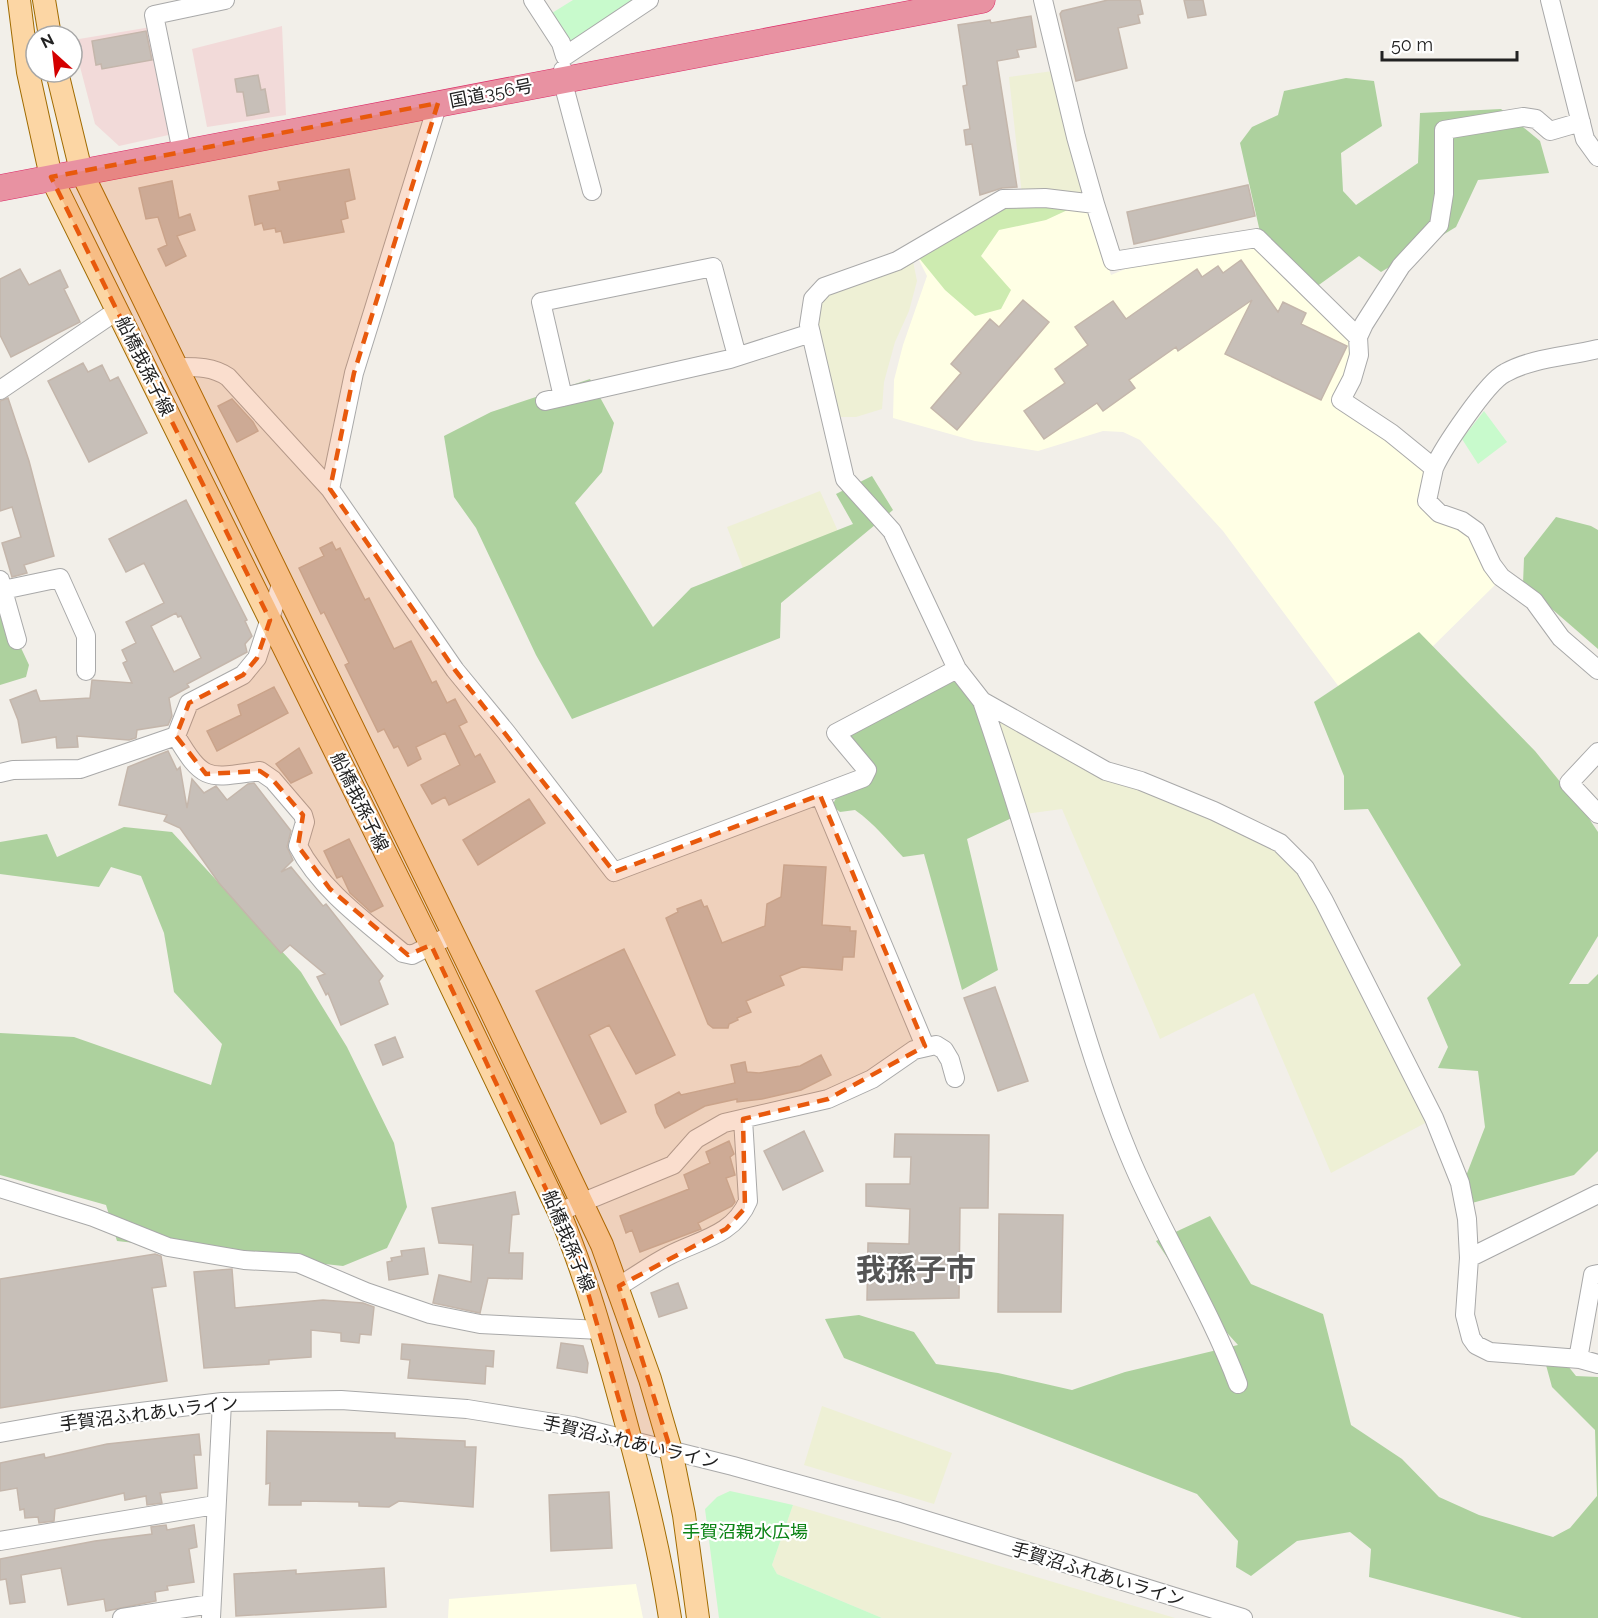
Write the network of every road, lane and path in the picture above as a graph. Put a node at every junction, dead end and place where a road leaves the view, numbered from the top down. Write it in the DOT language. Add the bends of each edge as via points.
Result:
graph roads {
  1 [pos="19,0"];
  2 [pos="44,0"];
  3 [pos="533,0"];
  4 [pos="649,0"];
  5 [pos="982,0"];
  6 [pos="1043,0"];
  7 [pos="1550,0"];
  8 [pos="214,1"];
  9 [pos="48,24"];
  10 [pos="564,68"];
  11 [pos="60,84"];
  12 [pos="438,102"];
  13 [pos="1588,132"];
  14 [pos="182,152"];
  15 [pos="1598,157"];
  16 [pos="81,171"];
  17 [pos="51,177"];
  18 [pos="0,188"];
  19 [pos="592,191"];
  20 [pos="1095,204"];
  21 [pos="118,310"];
  22 [pos="811,333"];
  23 [pos="1358,337"];
  24 [pos="1598,349"];
  25 [pos="737,356"];
  26 [pos="175,367"];
  27 [pos="0,390"];
  28 [pos="1434,468"];
  29 [pos="330,489"];
  30 [pos="2,585"];
  31 [pos="281,585"];
  32 [pos="270,620"];
  33 [pos="17,640"];
  34 [pos="957,669"];
  35 [pos="1598,670"];
  36 [pos="86,671"];
  37 [pos="982,700"];
  38 [pos="176,736"];
  39 [pos="1598,752"];
  40 [pos="0,773"];
  41 [pos="820,795"];
  42 [pos="1598,814"];
  43 [pos="453,934"];
  44 [pos="431,945"];
  45 [pos="925,1046"];
  46 [pos="955,1078"];
  47 [pos="743,1119"];
  48 [pos="0,1188"];
  49 [pos="1598,1194"];
  50 [pos="583,1202"];
  51 [pos="560,1212"];
  52 [pos="1469,1258"];
  53 [pos="1598,1274"];
  54 [pos="619,1286"];
  55 [pos="601,1330"];
  56 [pos="1578,1359"];
  57 [pos="1598,1364"];
  58 [pos="1238,1384"];
  59 [pos="222,1402"];
  60 [pos="0,1433"];
  61 [pos="630,1438"];
  62 [pos="671,1451"];
  63 [pos="215,1505"];
  64 [pos="0,1542"];
  65 [pos="211,1611"];
  66 [pos="122,1618"];
  67 [pos="670,1618"];
  68 [pos="698,1618"];
  69 [pos="1243,1618"];
  1 -- 17 [label="main road, 船橋我孫子線" via="28,72"];
  2 -- 9 [label="main road"];
  3 -- 10 [label="street" via="561,43"];
  4 -- 10 [label="street"];
  5 -- 10 [label="highway, 国道356号"];
  6 -- 20 [label="street"];
  7 -- 13 [label="street"];
  8 -- 14 [label="street" via="154,15"];
  10 -- 12 [label="highway, 国道356号"];
  10 -- 19 [label="street"];
  11 -- 16 [label="main road, 船橋我孫子線"];
  12 -- 14 [label="highway, 国道356号"];
  12 -- 29 [label="street" via="354,373"];
  13 -- 15 [label="street"];
  13 -- 23 [label="street" via="1550,131 1536,119 1523,117 1444,130 1444,194 1439,225 1401,266"];
  14 -- 16 [label="highway, 国道356号"];
  16 -- 17 [label="highway, 国道356号"];
  16 -- 26 [label="main road, 船橋我孫子線"];
  17 -- 18 [label="highway, 国道356号"];
  17 -- 21 [label="main road, 船橋我孫子線"];
  20 -- 22 [label="street" via="1045,198 1003,199 897,261 824,287 813,299"];
  20 -- 23 [label="street" via="1113,261 1257,238"];
  21 -- 27 [label="street"];
  21 -- 32 [label="main road, 船橋我孫子線"];
  22 -- 25 [label="street"];
  22 -- 34 [label="street" via="844,479 892,531"];
  23 -- 28 [label="street" via="1359,354 1341,400"];
  24 -- 28 [label="street" via="1561,354 1512,369 1498,378"];
  25 -- 25 [label="street" via="554,399 541,302 713,267"];
  26 -- 29 [label="street" via="198,367 228,377"];
  26 -- 31 [label="main road, 船橋我孫子線"];
  28 -- 35 [label="street" via="1427,501 1439,513 1476,531 1501,577 1534,601 1561,638"];
  29 -- 41 [label="street" via="455,670 614,872"];
  30 -- 33 [label="street"];
  30 -- 36 [label="street" via="60,578 86,636"];
  31 -- 32 [label="street"];
  31 -- 43 [label="main road, 船橋我孫子線"];
  32 -- 38 [label="street" via="257,658 243,675 189,703"];
  32 -- 44 [label="main road, 船橋我孫子線"];
  34 -- 37 [label="street"];
  34 -- 41 [label="street" via="836,733 867,770 863,778"];
  37 -- 52 [label="street" via="1106,771 1141,781 1262,832 1280,843 1305,868 1434,1118 1460,1183"];
  37 -- 58 [label="street" via="1094,1063 1128,1154 1159,1224 1220,1335"];
  38 -- 40 [label="street" via="80,769"];
  38 -- 44 [label="street" via="196,768 206,774 260,771 273,780 303,815 305,822 298,846 306,862 330,888 408,955"];
  39 -- 42 [label="street" via="1569,783"];
  41 -- 45 [label="street"];
  43 -- 44 [label="street"];
  43 -- 50 [label="main road, 船橋我孫子線"];
  44 -- 51 [label="main road, 船橋我孫子線"];
  45 -- 46 [label="street" via="936,1045 944,1050"];
  45 -- 47 [label="street" via="872,1079 828,1099"];
  47 -- 50 [label="street" via="708,1131 673,1165"];
  47 -- 54 [label="street" via="748,1201 745,1208 726,1230 671,1254"];
  48 -- 55 [label="street" via="93,1217 168,1247 244,1260 298,1263 430,1314 480,1324"];
  49 -- 52 [label="street"];
  50 -- 51 [label="street"];
  50 -- 54 [label="main road, 船橋我孫子線"];
  51 -- 55 [label="main road, 船橋我孫子線"];
  52 -- 56 [label="street" via="1465,1315 1476,1345 1490,1352"];
  53 -- 56 [label="street" via="1593,1275"];
  54 -- 62 [label="main road, 船橋我孫子線"];
  55 -- 61 [label="main road, 船橋我孫子線"];
  56 -- 57 [label="street"];
  59 -- 60 [label="street, 手賀沼ふれあいライン"];
  59 -- 61 [label="street, 手賀沼ふれあいライン" via="342,1400 467,1409"];
  59 -- 63 [label="street"];
  61 -- 62 [label="street, 手賀沼ふれあいライン"];
  61 -- 67 [label="main road, 船橋我孫子線" via="650,1511"];
  62 -- 68 [label="main road, 船橋我孫子線"];
  62 -- 69 [label="street, 手賀沼ふれあいライン" via="899,1512"];
  63 -- 64 [label="street"];
  63 -- 65 [label="street"];
  65 -- 66 [label="street"];
}
